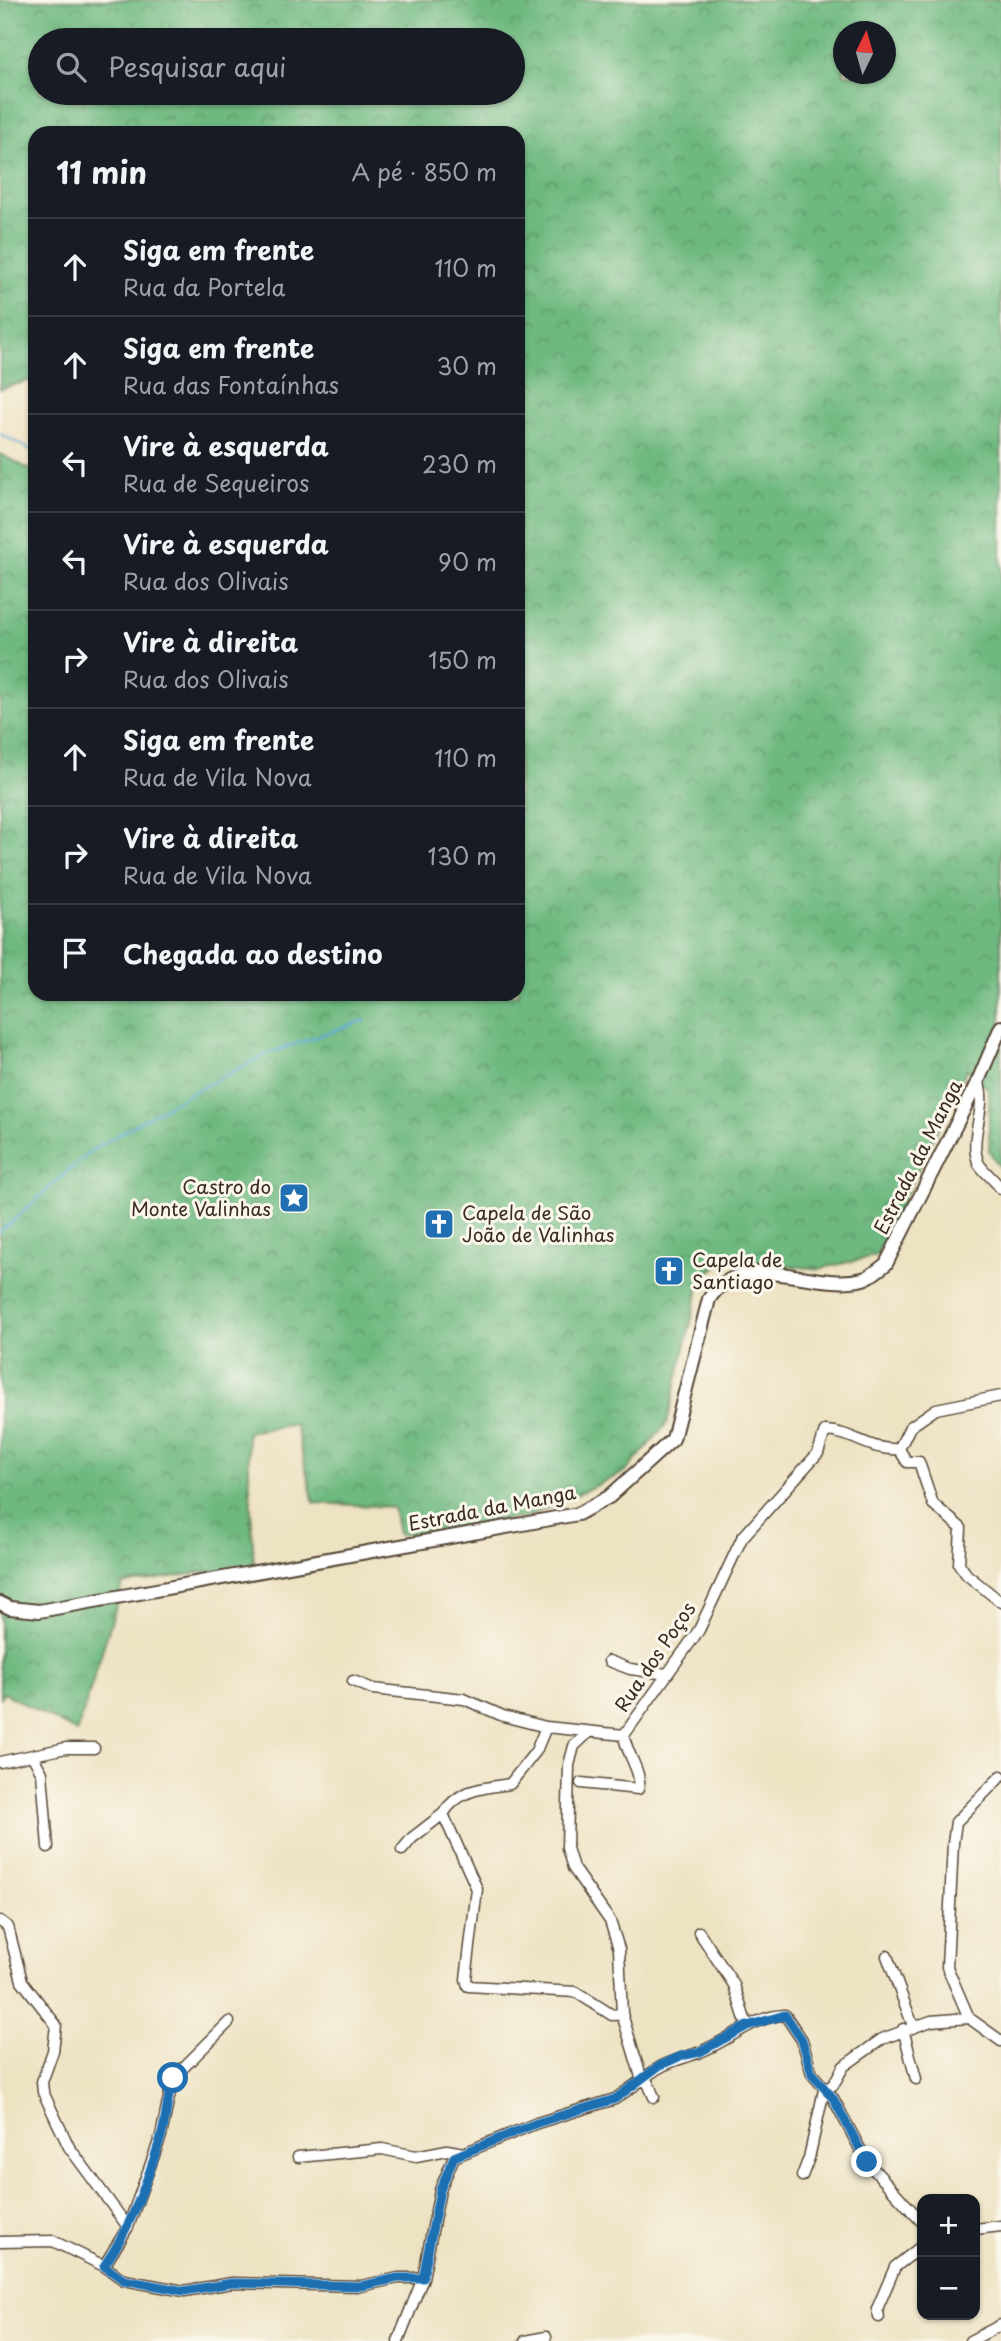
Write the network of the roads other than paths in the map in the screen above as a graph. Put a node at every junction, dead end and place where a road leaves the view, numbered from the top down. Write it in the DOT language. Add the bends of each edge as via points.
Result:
graph roads {
  1 [pos="1001,1027"];
  2 [pos="978,1081"];
  3 [pos="1001,1189"];
  4 [pos="1001,1396"];
  5 [pos="899,1449"];
  6 [pos="1001,1602"];
  7 [pos="0,1603"];
  8 [pos="609,1661"];
  9 [pos="667,1675"];
  10 [pos="353,1681"];
  11 [pos="546,1727"];
  12 [pos="589,1733"];
  13 [pos="624,1735"];
  14 [pos="94,1748"];
  15 [pos="33,1757"];
  16 [pos="0,1762"];
  17 [pos="1001,1776"];
  18 [pos="581,1783"];
  19 [pos="443,1815"];
  20 [pos="48,1847"];
  21 [pos="402,1850"];
  22 [pos="0,1921"];
  23 [pos="699,1932"];
  24 [pos="887,1956"];
  25 [pos="622,2014"];
  26 [pos="969,2018"];
  27 [pos="229,2022"];
  28 [pos="747,2026"];
  29 [pos="908,2027"];
  30 [pos="1001,2041"];
  31 [pos="916,2079"];
  32 [pos="642,2080"];
  33 [pos="824,2090"];
  34 [pos="654,2097"];
  35 [pos="464,2153"];
  36 [pos="298,2157"];
  37 [pos="802,2176"];
  38 [pos="917,2217"];
  39 [pos="1001,2226"];
  40 [pos="128,2227"];
  41 [pos="980,2228"];
  42 [pos="0,2242"];
  43 [pos="917,2250"];
  44 [pos="104,2266"];
  45 [pos="423,2278"];
  46 [pos="880,2317"];
  47 [pos="1001,2325"];
  48 [pos="546,2337"];
  49 [pos="398,2341"];
  50 [pos="525,2341"];
  51 [pos="970,2341"];
  1 -- 2 [label="street, Estrada da Manga"];
  2 -- 3 [label="street" via="982,1098 980,1164"];
  2 -- 7 [label="street, Estrada da Manga" via="886,1264 867,1278 844,1283 753,1272 717,1287 709,1299 673,1439 609,1497 578,1514 39,1611"];
  4 -- 5 [label="street" via="936,1409 910,1427"];
  5 -- 6 [label="street" via="907,1462 919,1462 933,1504 961,1528 959,1564"];
  5 -- 9 [label="street, Rua dos Poços" via="880,1450 839,1432 825,1431 818,1453 742,1538 699,1630"];
  8 -- 9 [label="street"];
  9 -- 13 [label="street, Rua dos Poços"];
  10 -- 11 [label="street, Rua dos Poços" via="373,1689 464,1699"];
  11 -- 12 [label="street, Rua dos Poços"];
  11 -- 19 [label="street" via="536,1751 510,1784 470,1791 451,1801"];
  12 -- 13 [label="street, Rua dos Poços"];
  12 -- 25 [label="street" via="574,1746 569,1765 567,1848 573,1868 610,1921 620,1949"];
  13 -- 18 [label="street" via="624,1748 640,1781 638,1789"];
  14 -- 15 [label="street" via="66,1748"];
  15 -- 16 [label="street"];
  15 -- 20 [label="street" via="43,1773"];
  17 -- 26 [label="street" via="956,1822 953,1843 947,1967"];
  19 -- 21 [label="street"];
  19 -- 25 [label="street" via="478,1889 468,1986 576,1992 612,2015"];
  22 -- 40 [label="street" via="8,1927 22,1981 56,2025 43,2092 69,2147"];
  23 -- 28 [label="street" via="734,1985"];
  24 -- 29 [label="street"];
  25 -- 32 [label="street"];
  26 -- 29 [label="street"];
  26 -- 30 [label="street"];
  27 -- 40 [label="street" via="173,2078 161,2136"];
  28 -- 32 [label="street" via="700,2052 659,2066"];
  28 -- 33 [label="street" via="785,2015 802,2040 812,2074"];
  29 -- 31 [label="street"];
  29 -- 33 [label="street" via="844,2066 833,2085"];
  32 -- 34 [label="street"];
  32 -- 35 [label="street" via="615,2099 537,2123"];
  33 -- 37 [label="street"];
  33 -- 38 [label="street" via="833,2098 867,2162"];
  35 -- 36 [label="street" via="447,2150 416,2156 382,2149"];
  35 -- 45 [label="street" via="454,2157 440,2190"];
  39 -- 41 [label="street"];
  40 -- 44 [label="street"];
  42 -- 44 [label="street" via="53,2241"];
  43 -- 46 [label="street" via="895,2267 877,2309"];
  44 -- 45 [label="street" via="124,2280 184,2291 232,2283 361,2286"];
  45 -- 49 [label="street"];
  47 -- 51 [label="street"];
  48 -- 50 [label="street"];
}
